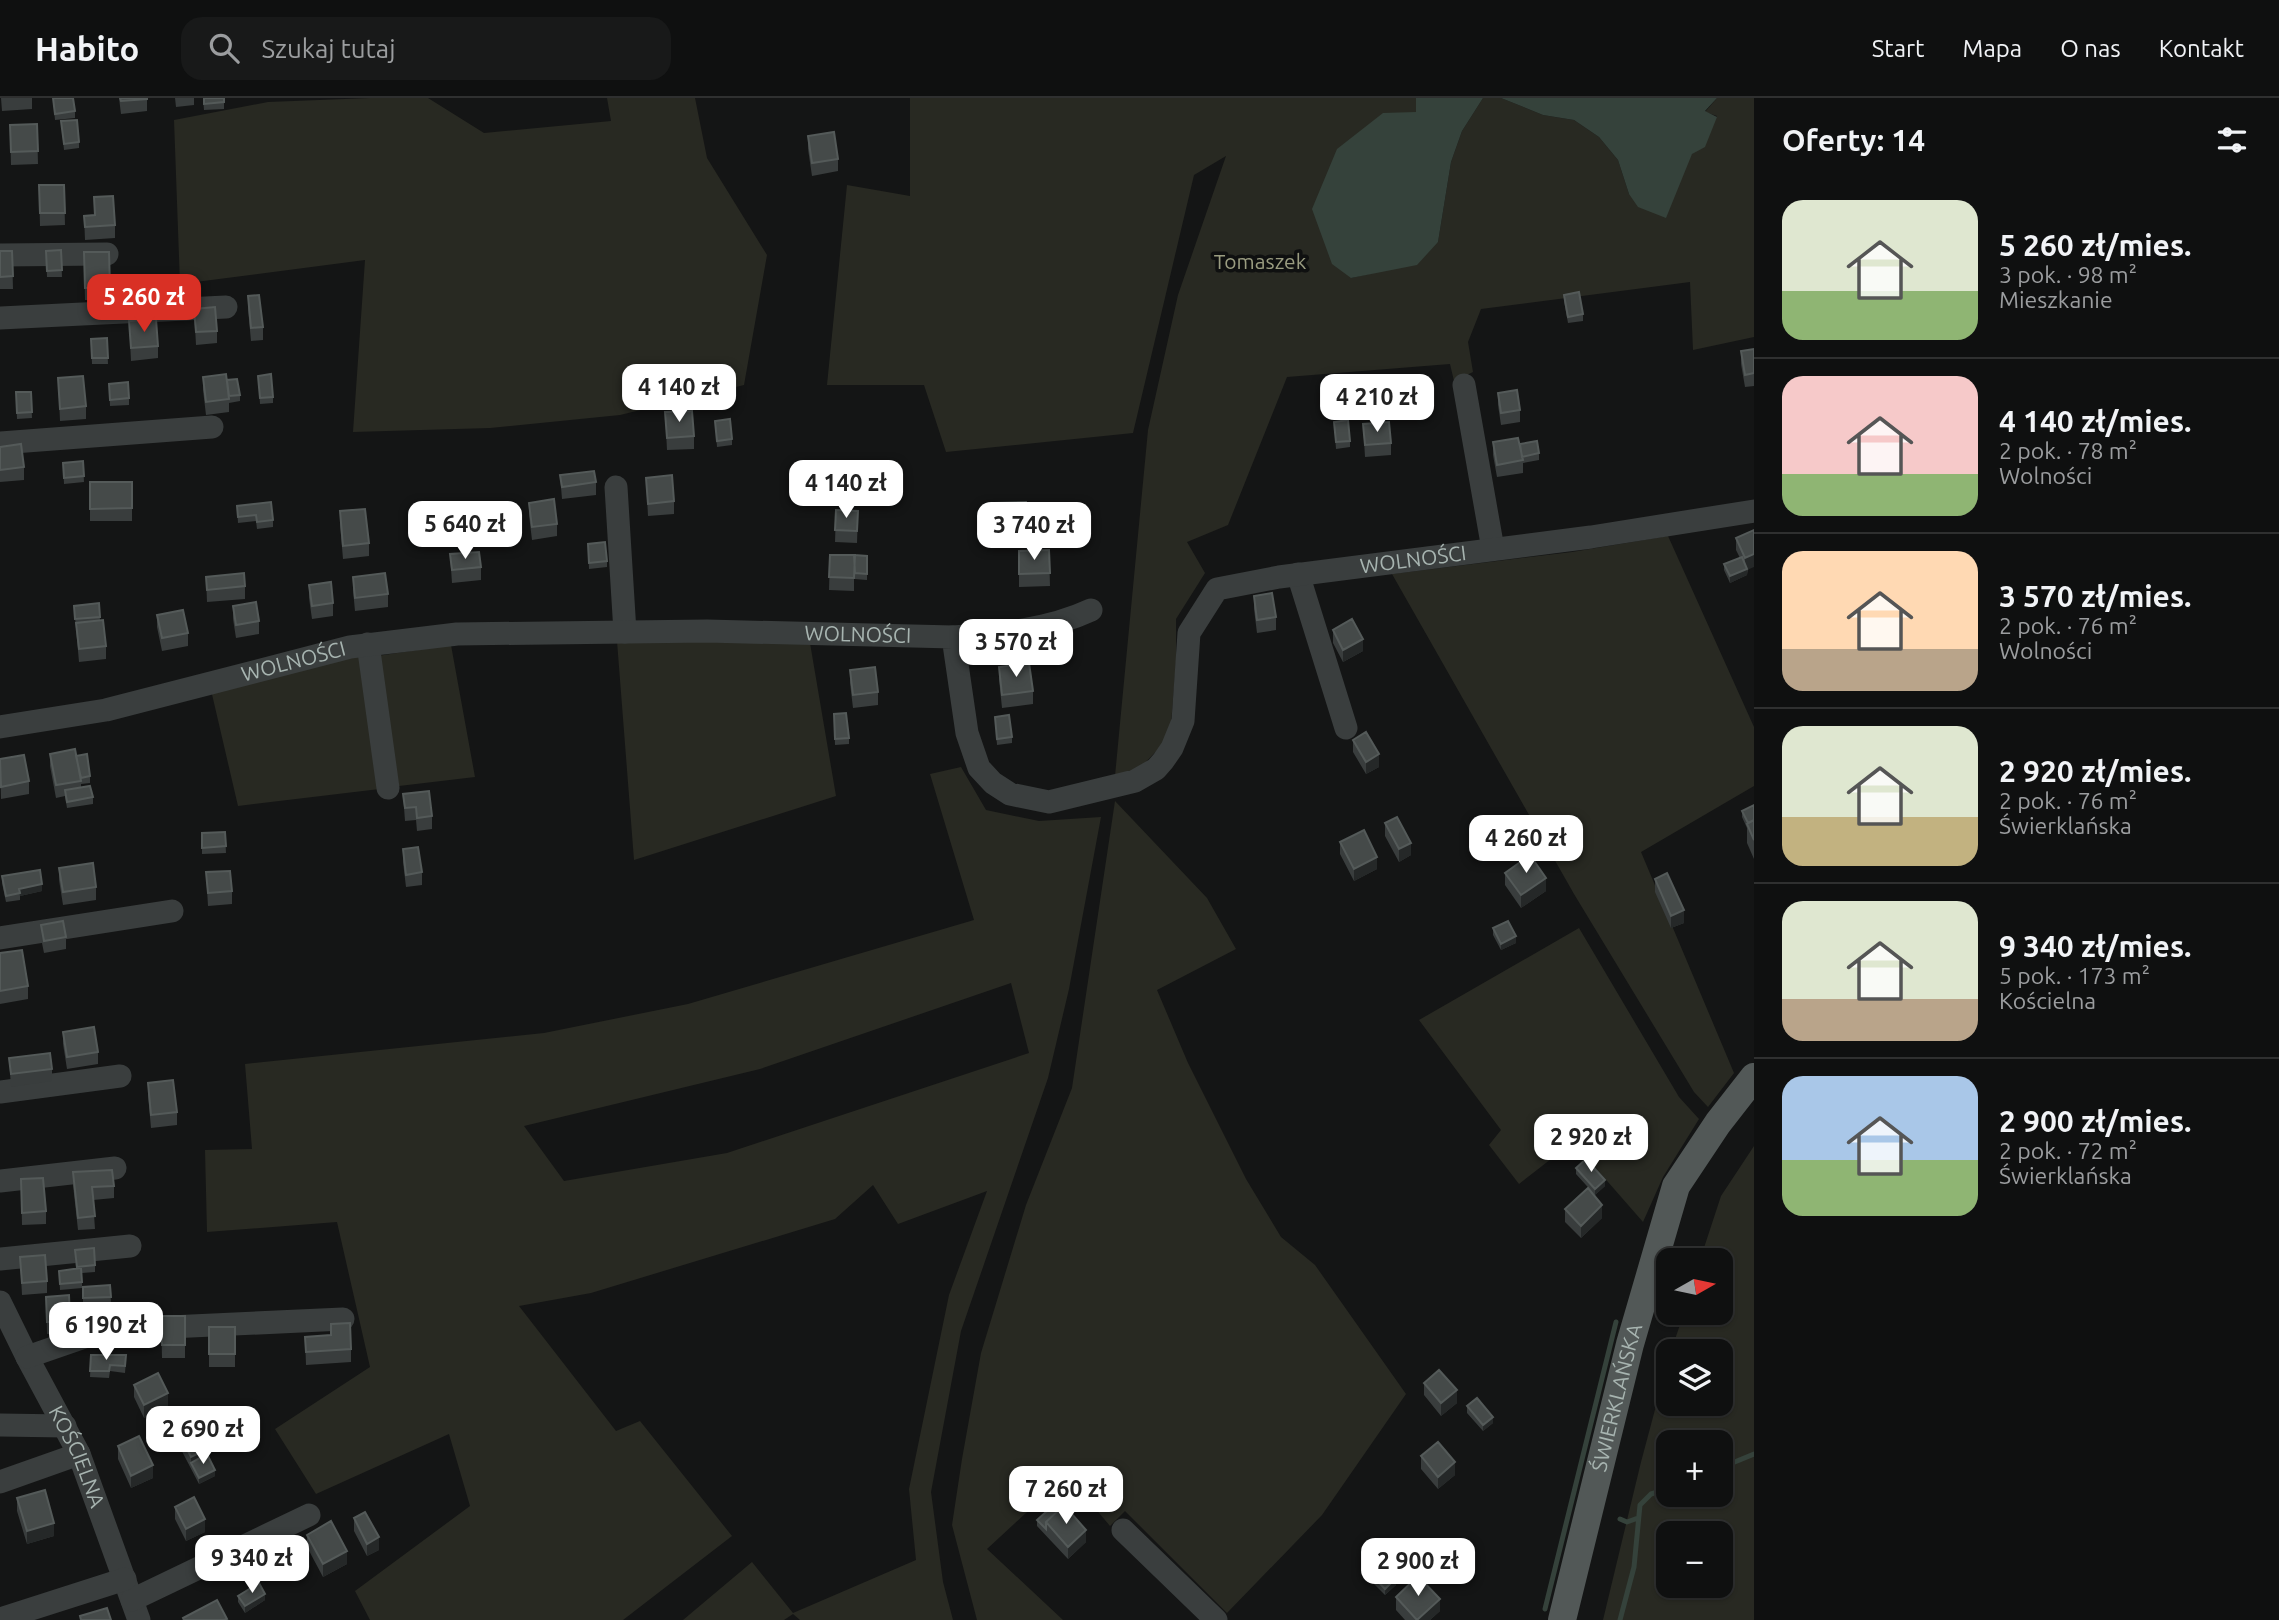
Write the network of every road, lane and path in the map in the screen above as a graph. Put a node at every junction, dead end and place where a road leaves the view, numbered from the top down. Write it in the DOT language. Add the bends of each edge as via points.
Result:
graph roads {
  1 [pos="0,254"];
  2 [pos="107,254"];
  3 [pos="226,307"];
  4 [pos="0,318"];
  5 [pos="1464,385"];
  6 [pos="212,427"];
  7 [pos="0,443"];
  8 [pos="616,487"];
  9 [pos="1754,511"];
  10 [pos="1493,549"];
  11 [pos="1298,574"];
  12 [pos="1091,610"];
  13 [pos="625,632"];
  14 [pos="953,637"];
  15 [pos="368,645"];
  16 [pos="0,727"];
  17 [pos="1346,728"];
  18 [pos="388,788"];
  19 [pos="172,911"];
  20 [pos="0,938"];
  21 [pos="120,1076"];
  22 [pos="1754,1077"];
  23 [pos="0,1091"];
  24 [pos="115,1168"];
  25 [pos="0,1181"];
  26 [pos="130,1246"];
  27 [pos="0,1259"];
  28 [pos="0,1302"];
  29 [pos="343,1319"];
  30 [pos="27,1357"];
  31 [pos="0,1425"];
  32 [pos="65,1426"];
  33 [pos="79,1454"];
  34 [pos="0,1482"];
  35 [pos="309,1516"];
  36 [pos="1123,1530"];
  37 [pos="132,1600"];
  38 [pos="0,1619"];
  39 [pos="1216,1620"];
  40 [pos="1562,1620"];
  1 -- 2 [label="street"];
  3 -- 4 [label="street"];
  5 -- 10 [label="street"];
  6 -- 7 [label="street"];
  8 -- 13 [label="street"];
  9 -- 10 [label="street, WOLNOŚCI"];
  10 -- 11 [label="street, WOLNOŚCI"];
  11 -- 14 [label="street, WOLNOŚCI" via="1217,589 1189,633 1183,720 1172,748 1156,769 1122,786 1049,802 1010,794 979,768 967,733"];
  11 -- 17 [label="street"];
  12 -- 14 [label="street" via="1068,621 1030,629"];
  13 -- 14 [label="street, WOLNOŚCI"];
  13 -- 15 [label="street, WOLNOŚCI" via="457,634"];
  15 -- 16 [label="street, WOLNOŚCI" via="106,710"];
  15 -- 18 [label="street"];
  19 -- 20 [label="street"];
  21 -- 23 [label="street"];
  22 -- 40 [label="main road, ŚWIERKLAŃSKA" via="1676,1186 1630,1344"];
  24 -- 25 [label="street"];
  26 -- 27 [label="street"];
  28 -- 30 [label="street, KOŚCIELNA"];
  29 -- 30 [label="street" via="105,1331"];
  30 -- 32 [label="street, KOŚCIELNA"];
  31 -- 32 [label="street"];
  32 -- 33 [label="street, KOŚCIELNA"];
  33 -- 34 [label="street"];
  33 -- 37 [label="street, KOŚCIELNA"];
  35 -- 37 [label="street"];
  36 -- 39 [label="street"];
  37 -- 38 [label="street"];
}
